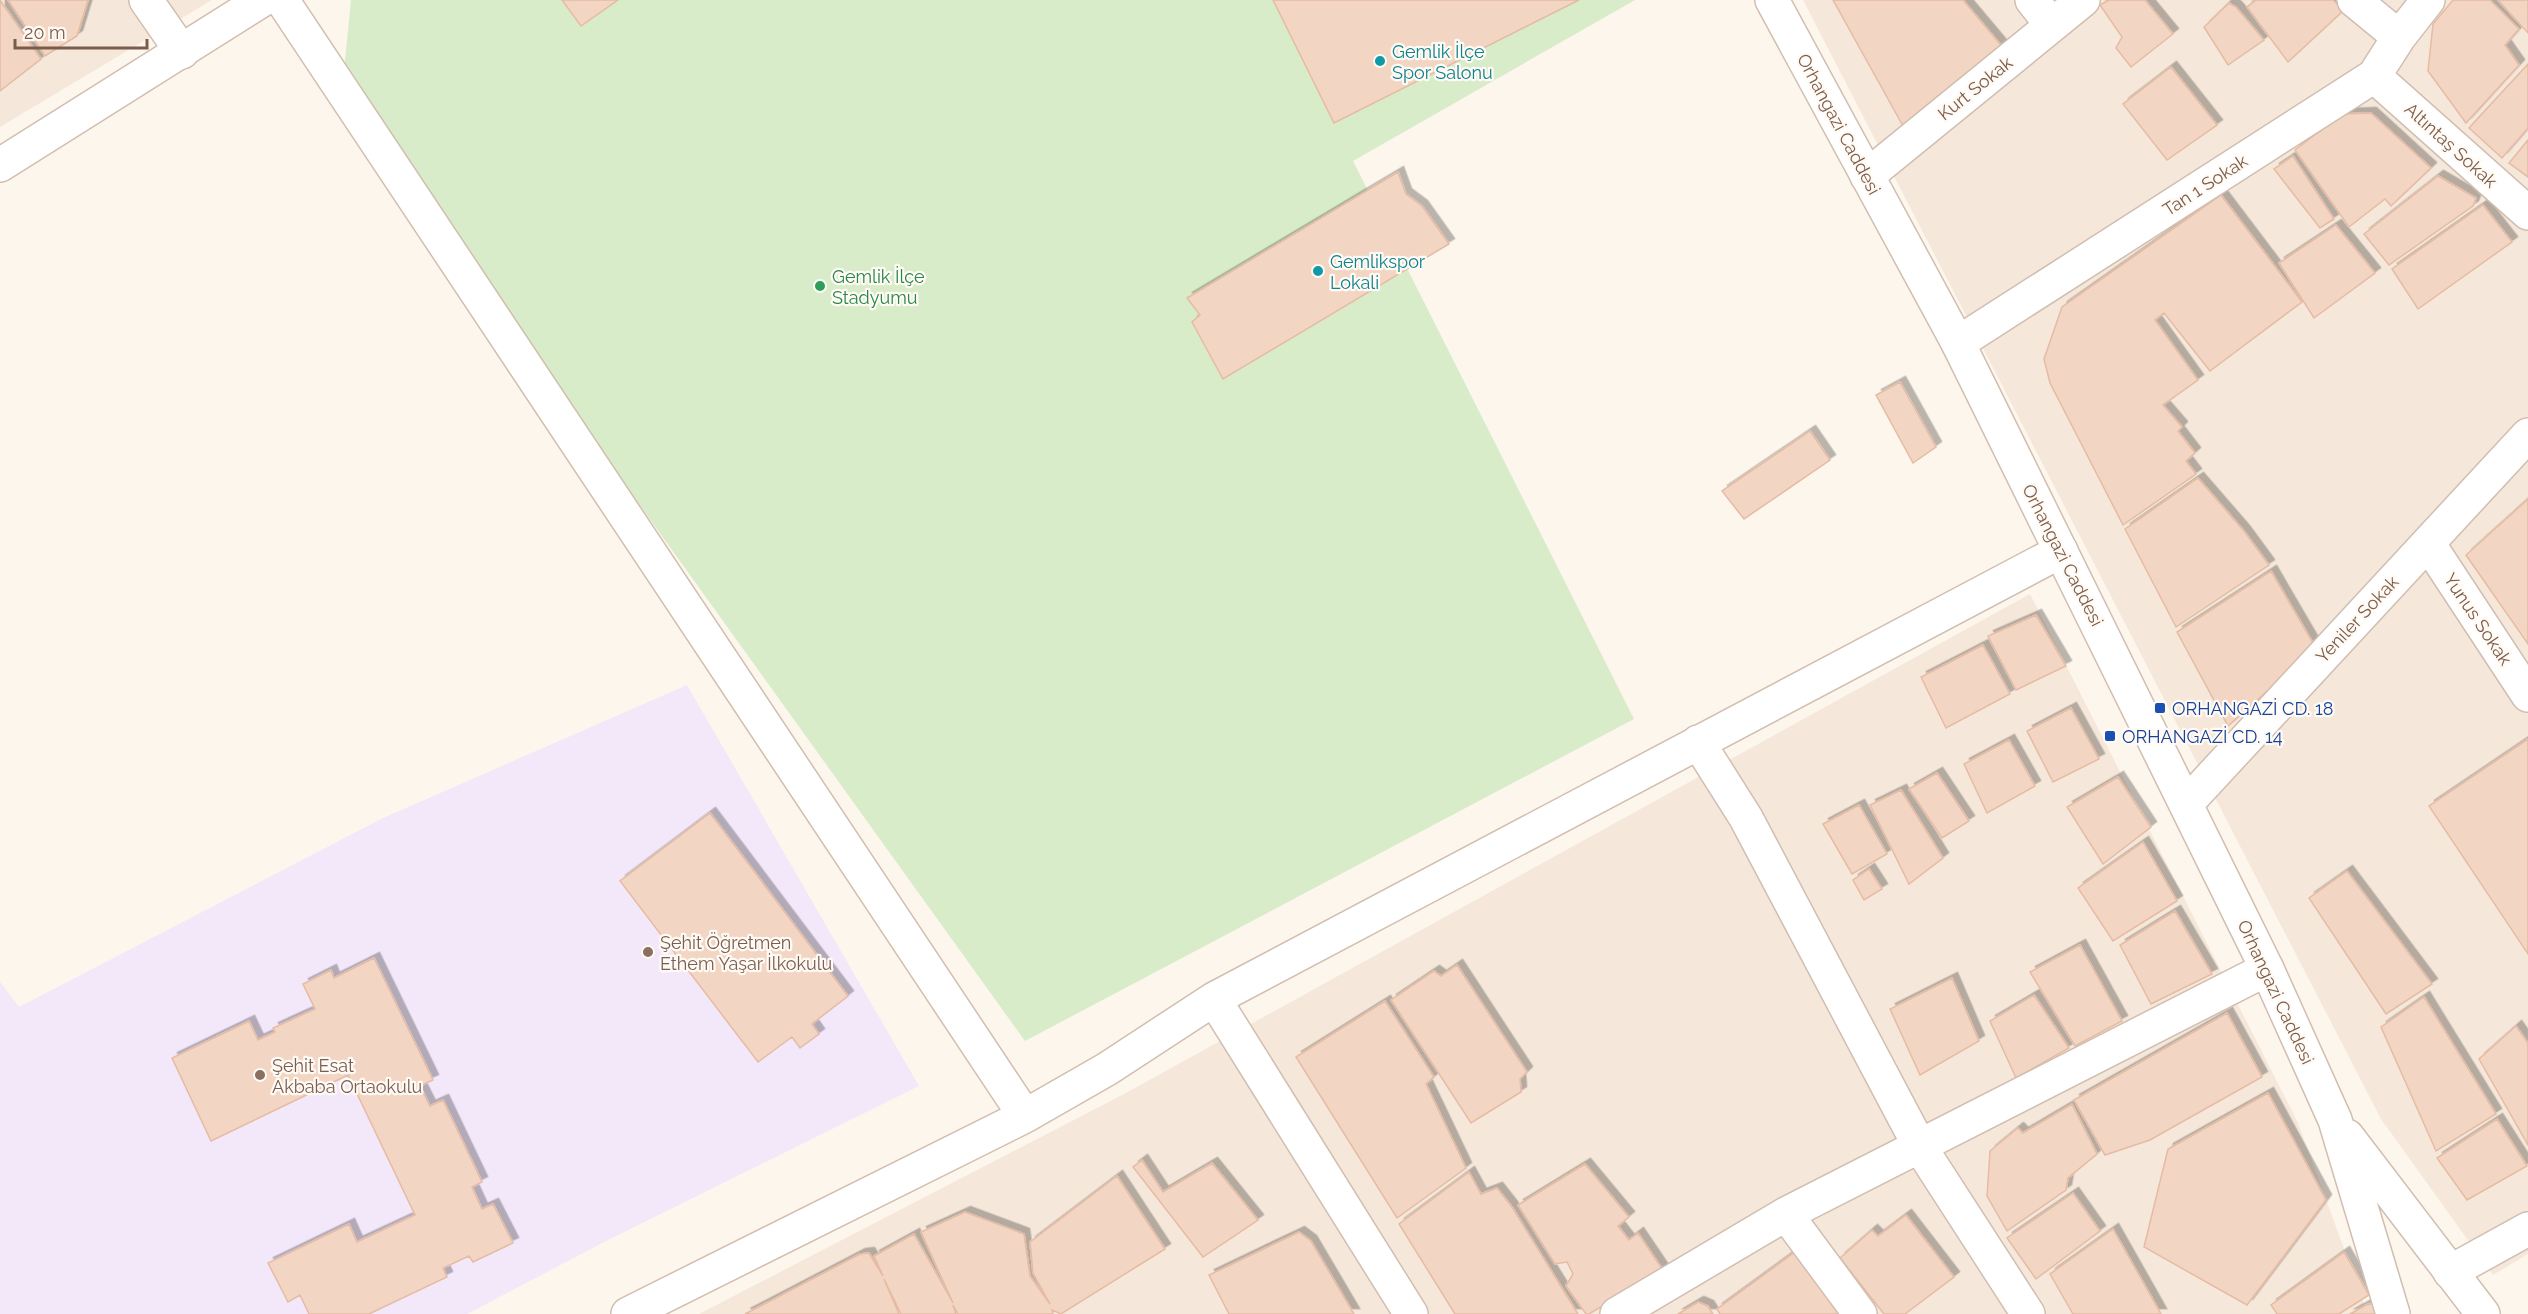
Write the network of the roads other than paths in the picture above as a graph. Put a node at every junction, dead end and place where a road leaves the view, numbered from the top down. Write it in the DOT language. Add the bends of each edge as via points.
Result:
graph roads {
  1 [pos="146,0"];
  2 [pos="262,0"];
  3 [pos="282,0"];
  4 [pos="1772,0"];
  5 [pos="2032,0"];
  6 [pos="2083,0"];
  7 [pos="2354,0"];
  8 [pos="2428,0"];
  9 [pos="2052,25"];
  10 [pos="2399,37"];
  11 [pos="182,52"];
  12 [pos="2374,76"];
  13 [pos="0,165"];
  14 [pos="1867,176"];
  15 [pos="2528,213"];
  16 [pos="1958,343"];
  17 [pos="2528,435"];
  18 [pos="2428,543"];
  19 [pos="2061,551"];
  20 [pos="2528,695"];
  21 [pos="1698,742"];
  22 [pos="2187,803"];
  23 [pos="2267,969"];
  24 [pos="1215,999"];
  25 [pos="1025,1116"];
  26 [pos="2335,1120"];
  27 [pos="1920,1147"];
  28 [pos="1786,1214"];
  29 [pos="2528,1229"];
  30 [pos="2450,1272"];
  31 [pos="628,1314"];
  32 [pos="1411,1314"];
  33 [pos="1617,1314"];
  34 [pos="1860,1314"];
  35 [pos="2028,1314"];
  36 [pos="2393,1314"];
  37 [pos="2483,1314"];
  1 -- 11 [label="street"];
  2 -- 11 [label="street"];
  3 -- 25 [label="street"];
  4 -- 14 [label="street, Orhangazi Caddesi"];
  5 -- 9 [label="street"];
  6 -- 9 [label="street, Kurt Sokak"];
  7 -- 10 [label="street"];
  8 -- 10 [label="street, Tan 1 Sokak"];
  9 -- 14 [label="street, Kurt Sokak"];
  10 -- 12 [label="street, Tan 1 Sokak"];
  11 -- 13 [label="street"];
  12 -- 15 [label="street, Altıntaş Sokak"];
  12 -- 16 [label="street, Tan 1 Sokak"];
  14 -- 16 [label="street, Orhangazi Caddesi"];
  16 -- 19 [label="street, Orhangazi Caddesi"];
  17 -- 18 [label="street, Yeniler Sokak"];
  18 -- 20 [label="street, Yunus Sokak"];
  18 -- 22 [label="street, Yeniler Sokak"];
  19 -- 21 [label="street"];
  19 -- 22 [label="street, Orhangazi Caddesi"];
  21 -- 24 [label="street"];
  21 -- 27 [label="street" via="1746,818"];
  22 -- 23 [label="street, Orhangazi Caddesi"];
  23 -- 26 [label="street, Orhangazi Caddesi"];
  23 -- 27 [label="street"];
  24 -- 25 [label="street"];
  24 -- 32 [label="street"];
  25 -- 31 [label="street"];
  26 -- 30 [label="street"];
  26 -- 36 [label="street"];
  27 -- 28 [label="street"];
  27 -- 35 [label="street"];
  28 -- 33 [label="street"];
  28 -- 34 [label="street"];
  29 -- 30 [label="street"];
  30 -- 37 [label="street"];
}
